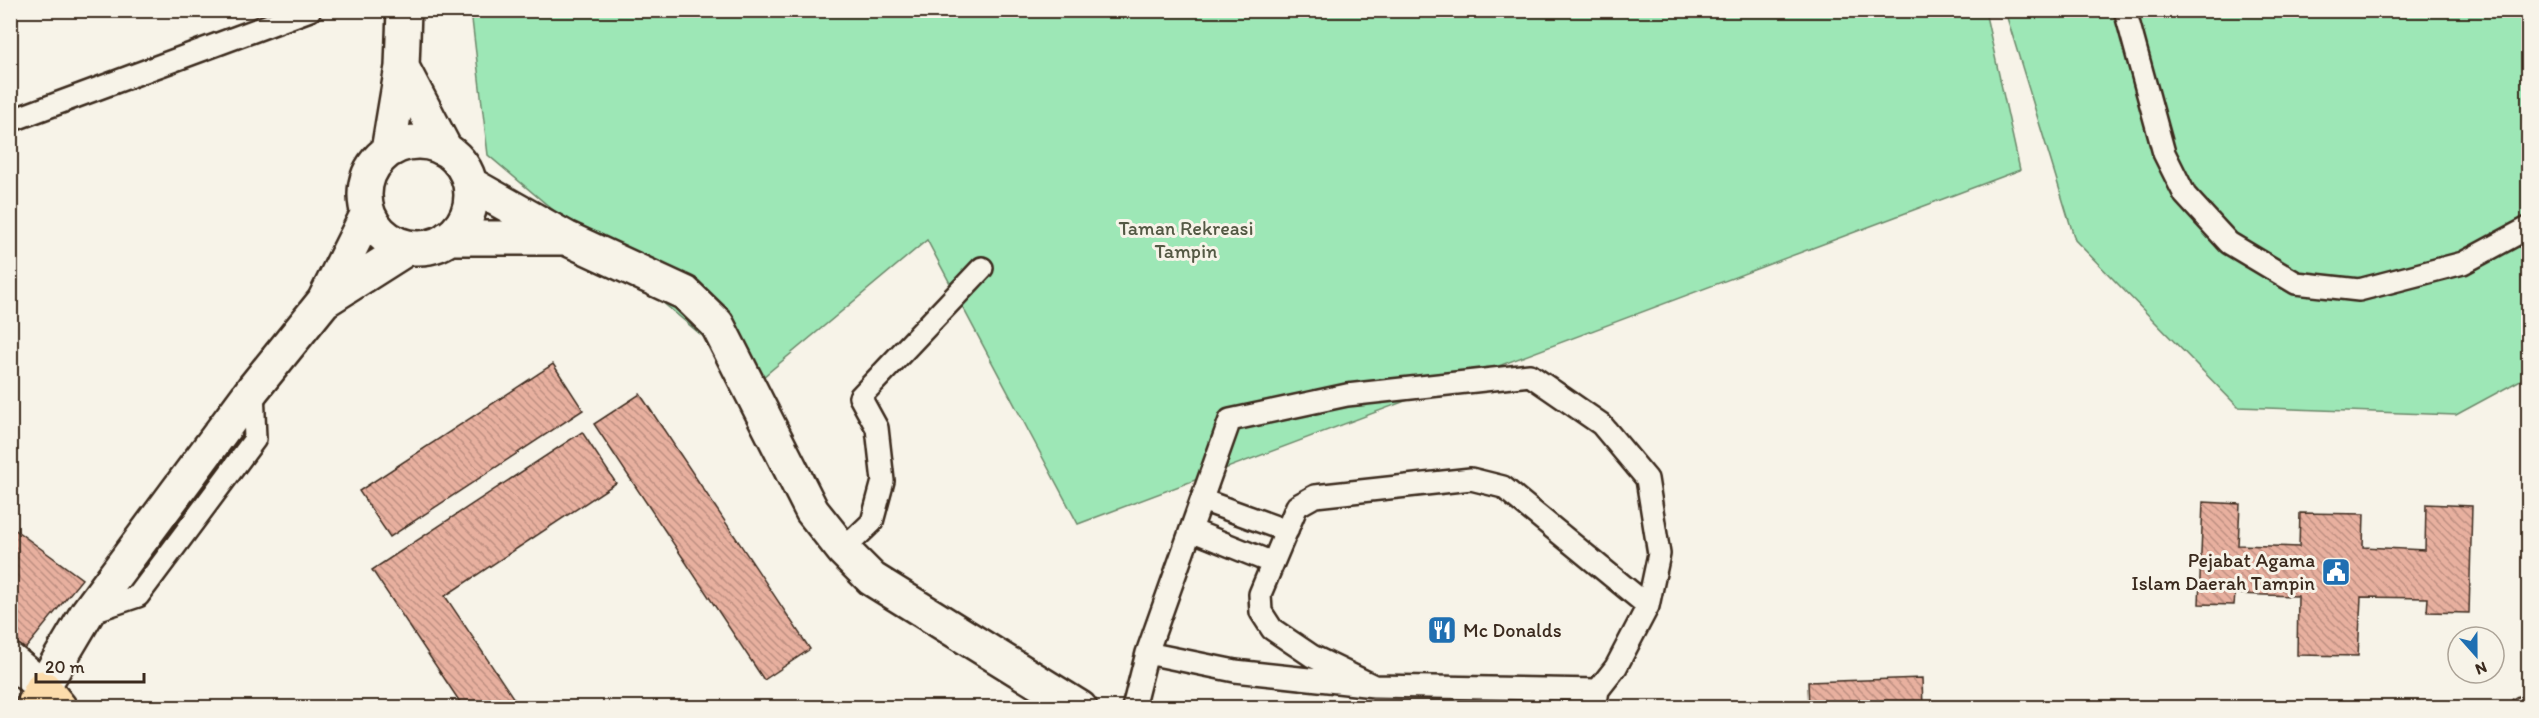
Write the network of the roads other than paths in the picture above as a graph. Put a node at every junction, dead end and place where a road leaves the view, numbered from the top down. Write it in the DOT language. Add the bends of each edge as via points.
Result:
graph roads {
  1 [pos="310,10"];
  2 [pos="404,10"];
  3 [pos="2125,10"];
  4 [pos="402,67"];
  5 [pos="10,121"];
  6 [pos="445,149"];
  7 [pos="388,151"];
  8 [pos="470,184"];
  9 [pos="368,213"];
  10 [pos="2529,228"];
  11 [pos="448,238"];
  12 [pos="566,238"];
  13 [pos="409,247"];
  14 [pos="982,268"];
  15 [pos="324,301"];
  16 [pos="1202,500"];
  17 [pos="1191,530"];
  18 [pos="1287,531"];
  19 [pos="843,550"];
  20 [pos="1274,563"];
  21 [pos="1648,606"];
  22 [pos="1147,653"];
  23 [pos="10,660"];
  24 [pos="1374,686"];
  25 [pos="1597,699"];
  26 [pos="44,702"];
  27 [pos="2529,707"];
  28 [pos="1080,708"];
  29 [pos="1133,708"];
  30 [pos="2521,708"];
  1 -- 5 [label="lane"];
  2 -- 4 [label="street"];
  3 -- 10 [label="lane" via="2164,153 2185,195 2229,243 2296,283 2360,290 2463,263"];
  4 -- 6 [label="street"];
  4 -- 7 [label="street"];
  6 -- 7 [label="street" via="417,142"];
  6 -- 8 [label="street" via="466,170"];
  7 -- 9 [label="street" via="367,179"];
  8 -- 11 [label="street" via="468,214"];
  8 -- 12 [label="street"];
  9 -- 13 [label="street" via="377,229 392,241"];
  9 -- 15 [label="street"];
  11 -- 12 [label="street"];
  11 -- 13 [label="street" via="436,245"];
  12 -- 19 [label="street" via="685,293 717,324 812,511"];
  13 -- 15 [label="street"];
  14 -- 19 [label="lane" via="860,397 877,428 883,481 872,522"];
  15 -- 26 [label="street" via="253,389 87,613"];
  16 -- 17 [label="lane"];
  16 -- 18 [label="lane"];
  16 -- 21 [label="lane" via="1230,420 1347,395 1530,375 1601,424 1647,479 1659,554"];
  17 -- 20 [label="lane"];
  17 -- 22 [label="lane"];
  18 -- 20 [label="lane"];
  18 -- 21 [label="lane" via="1297,506 1315,496 1471,479 1503,487"];
  19 -- 28 [label="street" via="872,579"];
  20 -- 24 [label="lane" via="1260,594 1261,612 1272,629 1312,656"];
  21 -- 25 [label="lane"];
  22 -- 24 [label="lane" via="1235,671"];
  22 -- 29 [label="lane"];
  23 -- 26 [label="street"];
  24 -- 25 [label="lane"];
  27 -- 30 [label="lane"];
}
